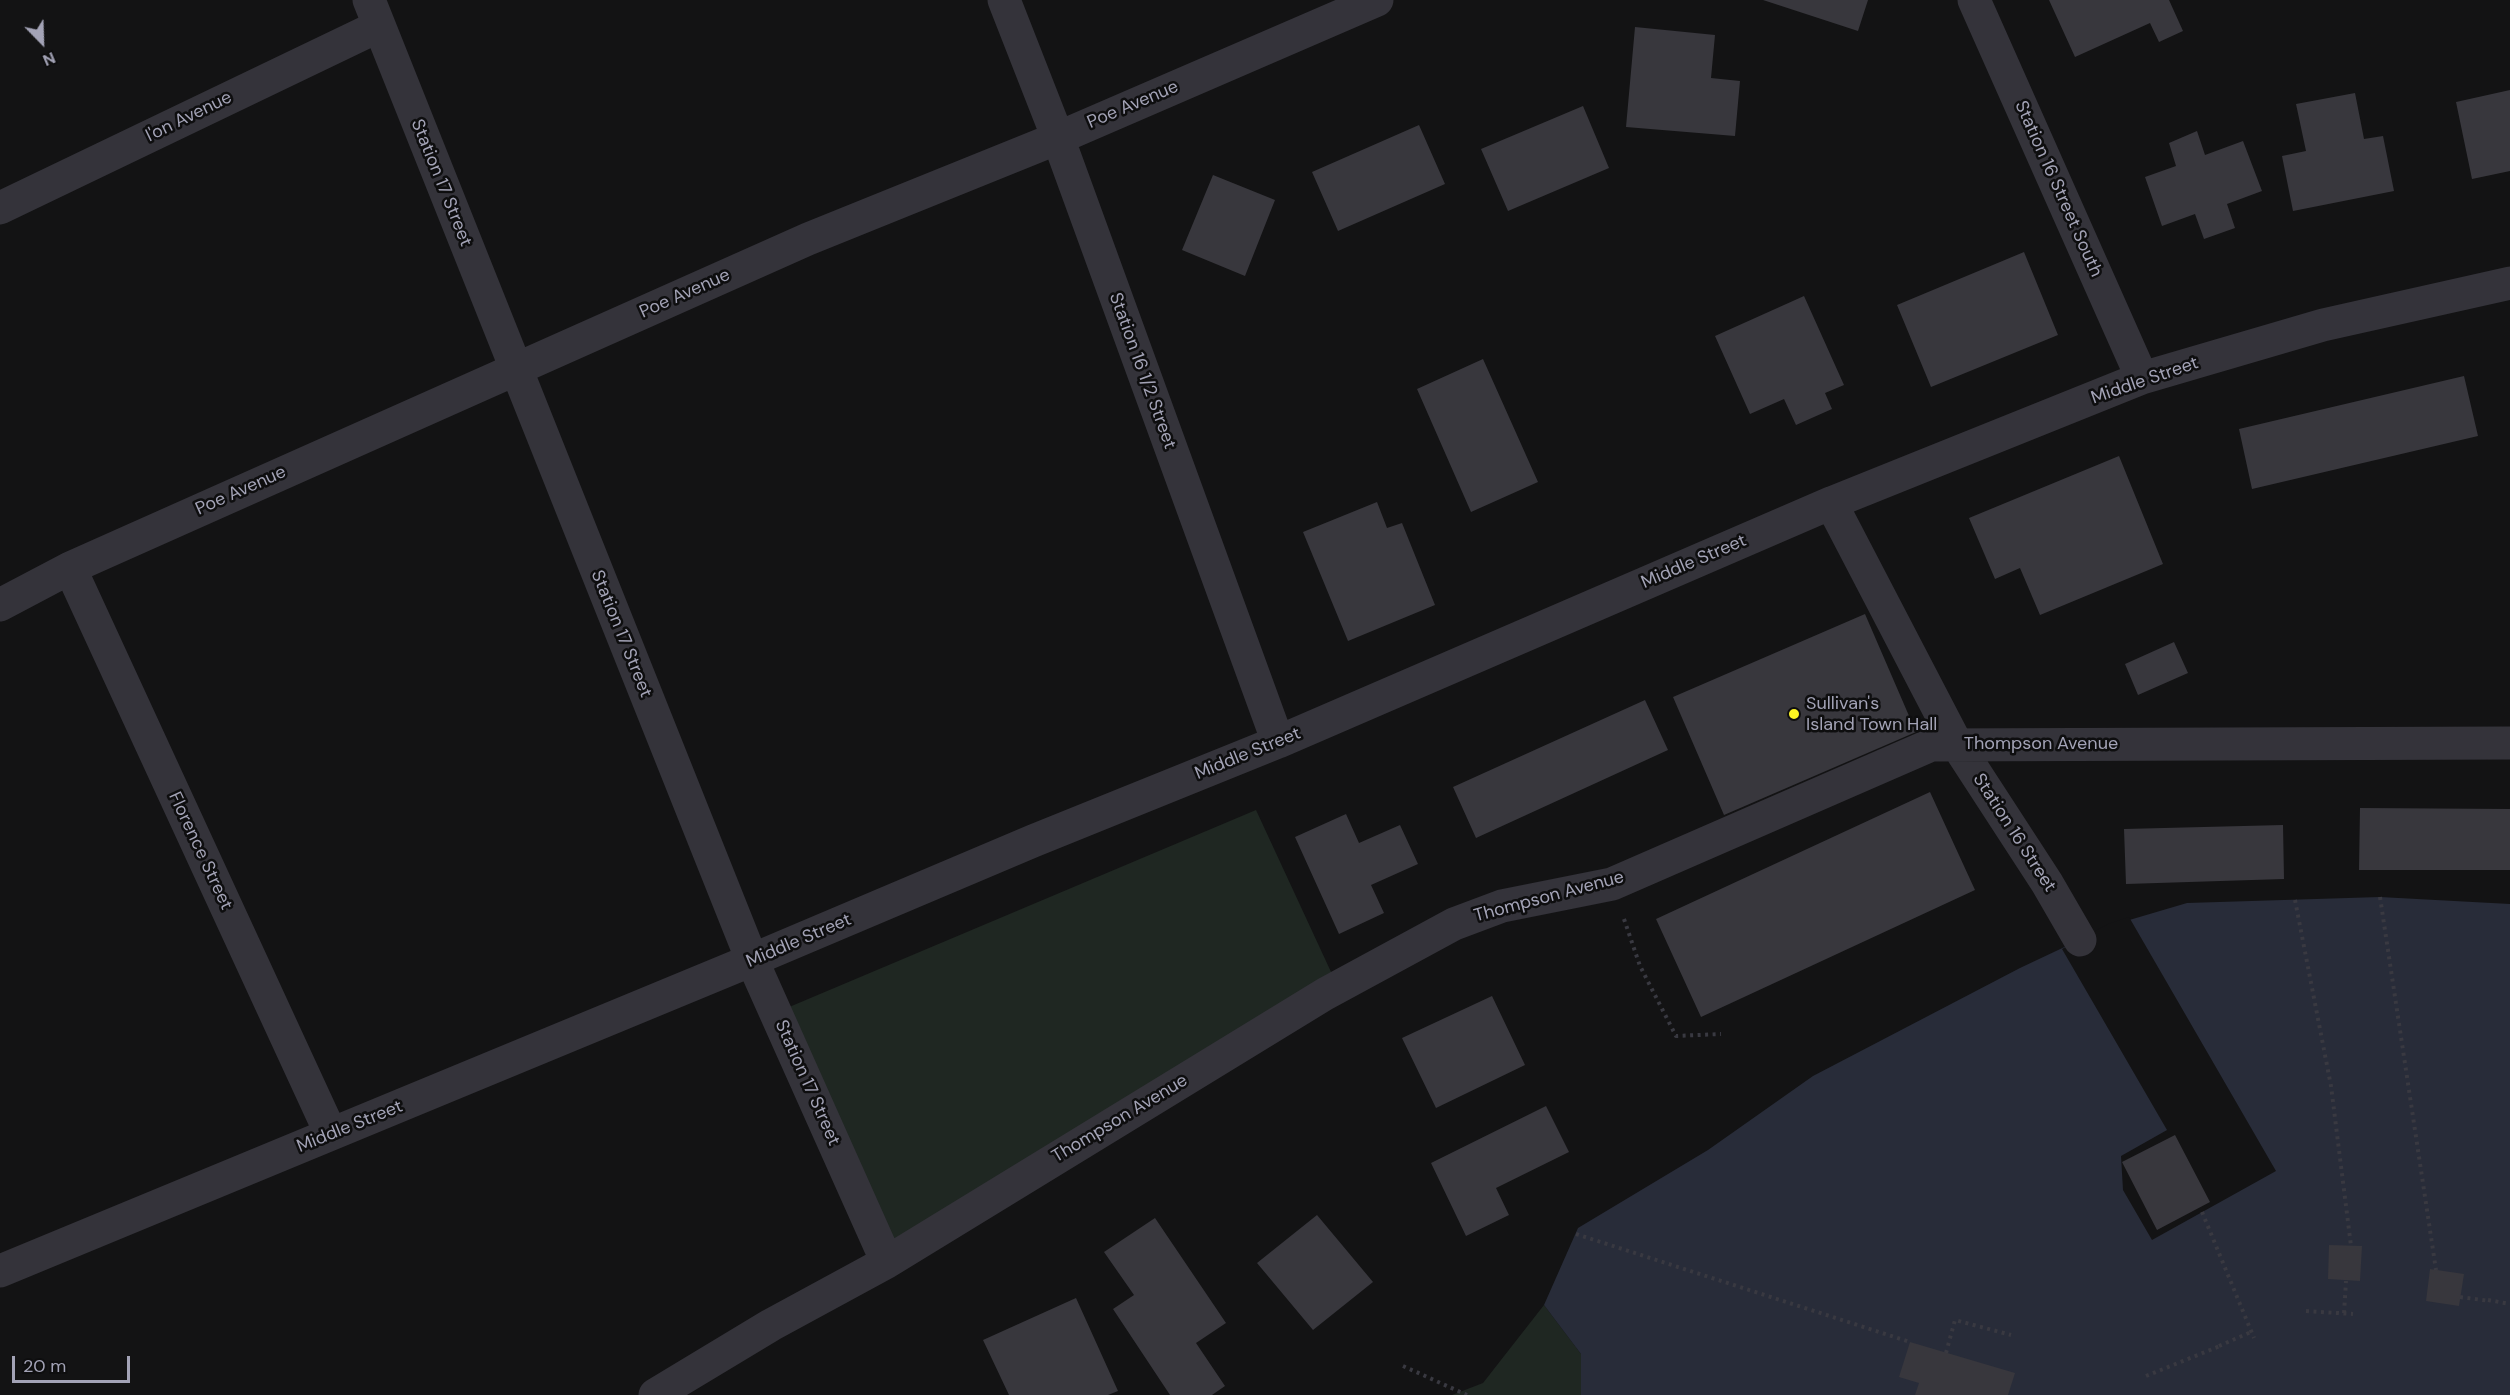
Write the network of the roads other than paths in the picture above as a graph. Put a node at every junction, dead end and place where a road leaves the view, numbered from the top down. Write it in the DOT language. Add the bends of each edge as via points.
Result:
graph roads {
  1 [pos="1004,0"];
  2 [pos="1377,0"];
  3 [pos="1974,0"];
  4 [pos="374,13"];
  5 [pos="1058,138"];
  6 [pos="0,208"];
  7 [pos="2510,283"];
  8 [pos="514,369"];
  9 [pos="2142,378"];
  10 [pos="1831,503"];
  11 [pos="70,568"];
  12 [pos="0,605"];
  13 [pos="1278,742"];
  14 [pos="1956,743"];
  15 [pos="2510,743"];
  16 [pos="2079,940"];
  17 [pos="752,960"];
  18 [pos="331,1134"];
  19 [pos="886,1263"];
  20 [pos="0,1271"];
  21 [pos="655,1395"];
  1 -- 5 [label="street, Station 16 1/2 Street"];
  2 -- 5 [label="street, Poe Avenue"];
  3 -- 9 [label="street, Station 16 Street South"];
  4 -- 6 [label="street, I'on Avenue"];
  4 -- 8 [label="street, Station 17 Street"];
  5 -- 8 [label="street, Poe Avenue" via="807,239"];
  5 -- 13 [label="street, Station 16 1/2 Street"];
  7 -- 9 [label="street, Middle Street" via="2323,325"];
  8 -- 11 [label="street, Poe Avenue"];
  8 -- 17 [label="street, Station 17 Street"];
  9 -- 10 [label="street, Middle Street"];
  10 -- 13 [label="street, Middle Street"];
  10 -- 14 [label="street, Station 16 Street"];
  11 -- 12 [label="street, Poe Avenue"];
  11 -- 18 [label="street, Florence Street"];
  13 -- 17 [label="street, Middle Street"];
  14 -- 15 [label="street, Thompson Avenue"];
  14 -- 16 [label="street, Station 16 Street" via="2047,883"];
  14 -- 19 [label="street, Thompson Avenue" via="1931,745 1612,884 1502,906 1454,924 1325,994"];
  17 -- 18 [label="street, Middle Street"];
  17 -- 19 [label="street, Station 17 Street"];
  18 -- 20 [label="street, Middle Street"];
  19 -- 21 [label="street, Thompson Avenue" via="771,1325"];
}
